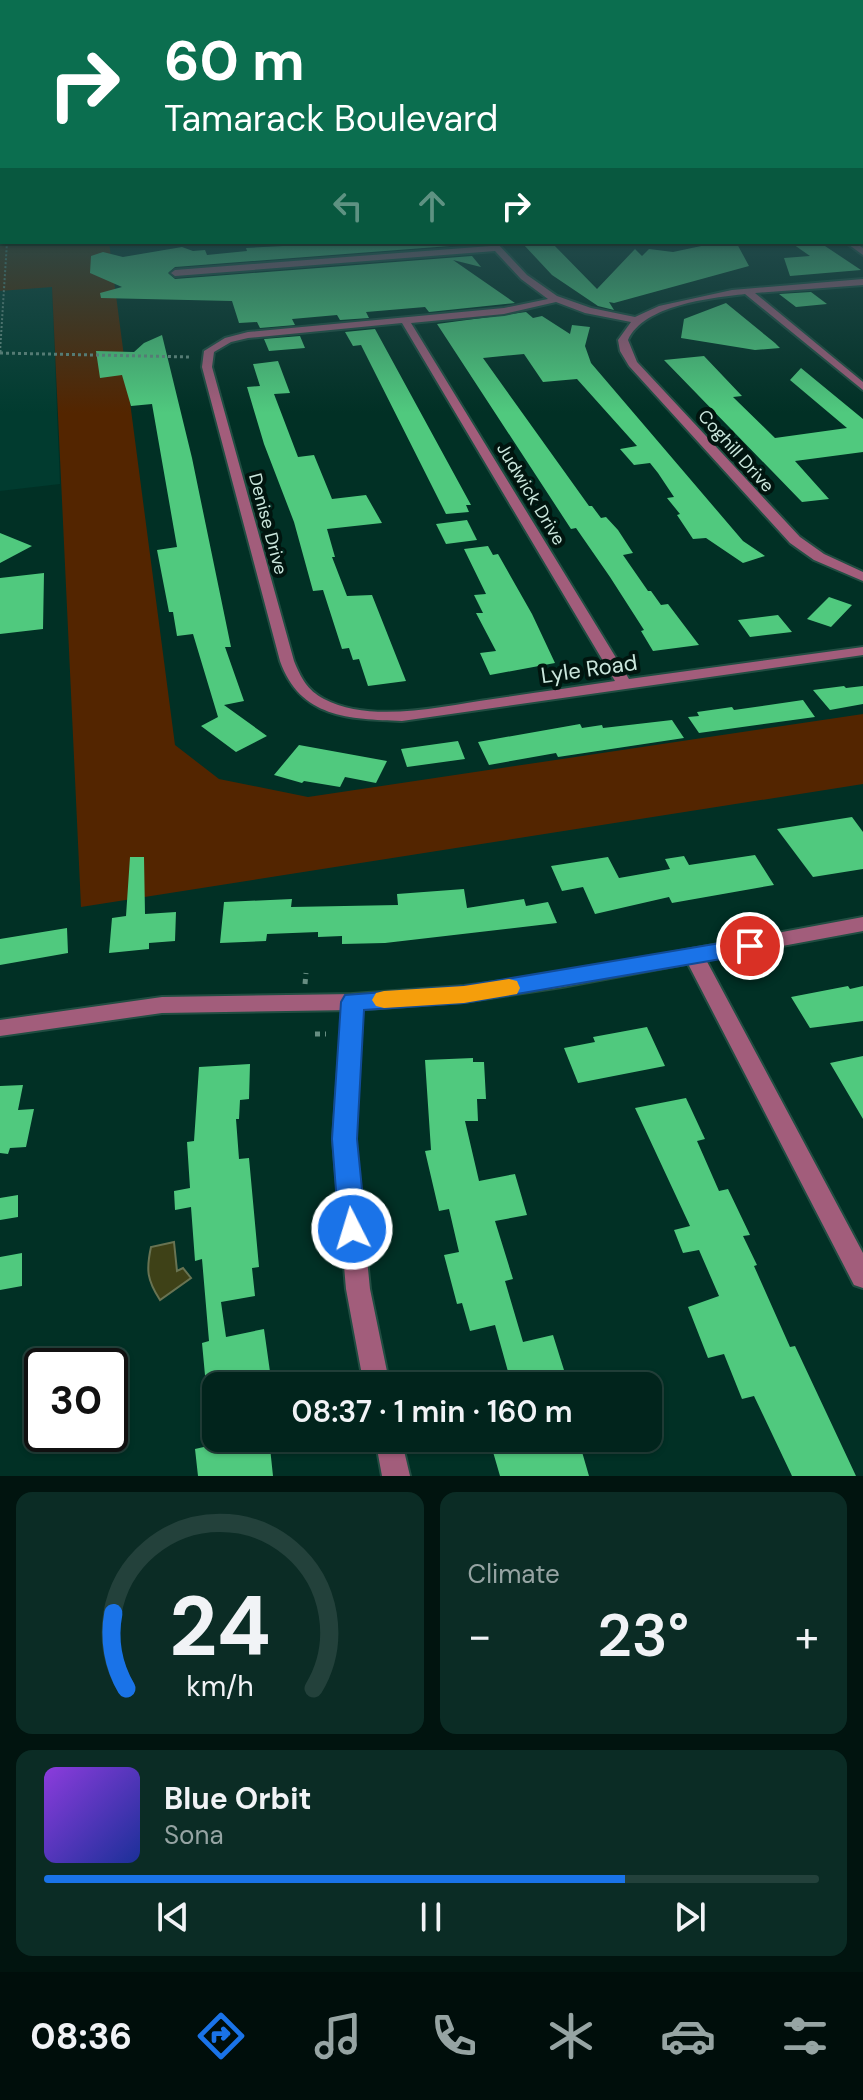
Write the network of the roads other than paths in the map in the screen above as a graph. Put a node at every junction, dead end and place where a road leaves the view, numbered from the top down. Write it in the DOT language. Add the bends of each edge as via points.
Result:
graph roads {
  1 [pos="522,276"];
  2 [pos="863,282"];
  3 [pos="748,292"];
  4 [pos="554,300"];
  5 [pos="635,320"];
  6 [pos="405,321"];
  7 [pos="863,387"];
  8 [pos="863,577"];
  9 [pos="863,651"];
  10 [pos="625,686"];
  11 [pos="322,704"];
  12 [pos="863,924"];
  13 [pos="694,956"];
  14 [pos="353,1002"];
  15 [pos="0,1028"];
  16 [pos="863,1277"];
  17 [pos="374,1372"];
  18 [pos="391,1452"];
  19 [pos="396,1476"];
  1 -- 4 [label="street"];
  2 -- 3 [label="street"];
  3 -- 5 [label="street" via="681,301"];
  3 -- 7 [label="street"];
  4 -- 5 [label="street"];
  4 -- 6 [label="street"];
  5 -- 8 [label="street, Coghill Drive" via="623,338 633,364 795,540"];
  6 -- 10 [label="street, Judwick Drive"];
  6 -- 11 [label="street, Denise Drive" via="248,335 217,345 206,357 287,661 297,684"];
  9 -- 10 [label="street, Lyle Road"];
  10 -- 11 [label="street, Lyle Road" via="402,716 359,715"];
  12 -- 13 [label="street"];
  13 -- 14 [label="street" via="464,994"];
  13 -- 16 [label="street"];
  14 -- 15 [label="street" via="162,1005"];
  14 -- 17 [label="street" via="344,1139 358,1289"];
  18 -- 19 [label="street"];
}
